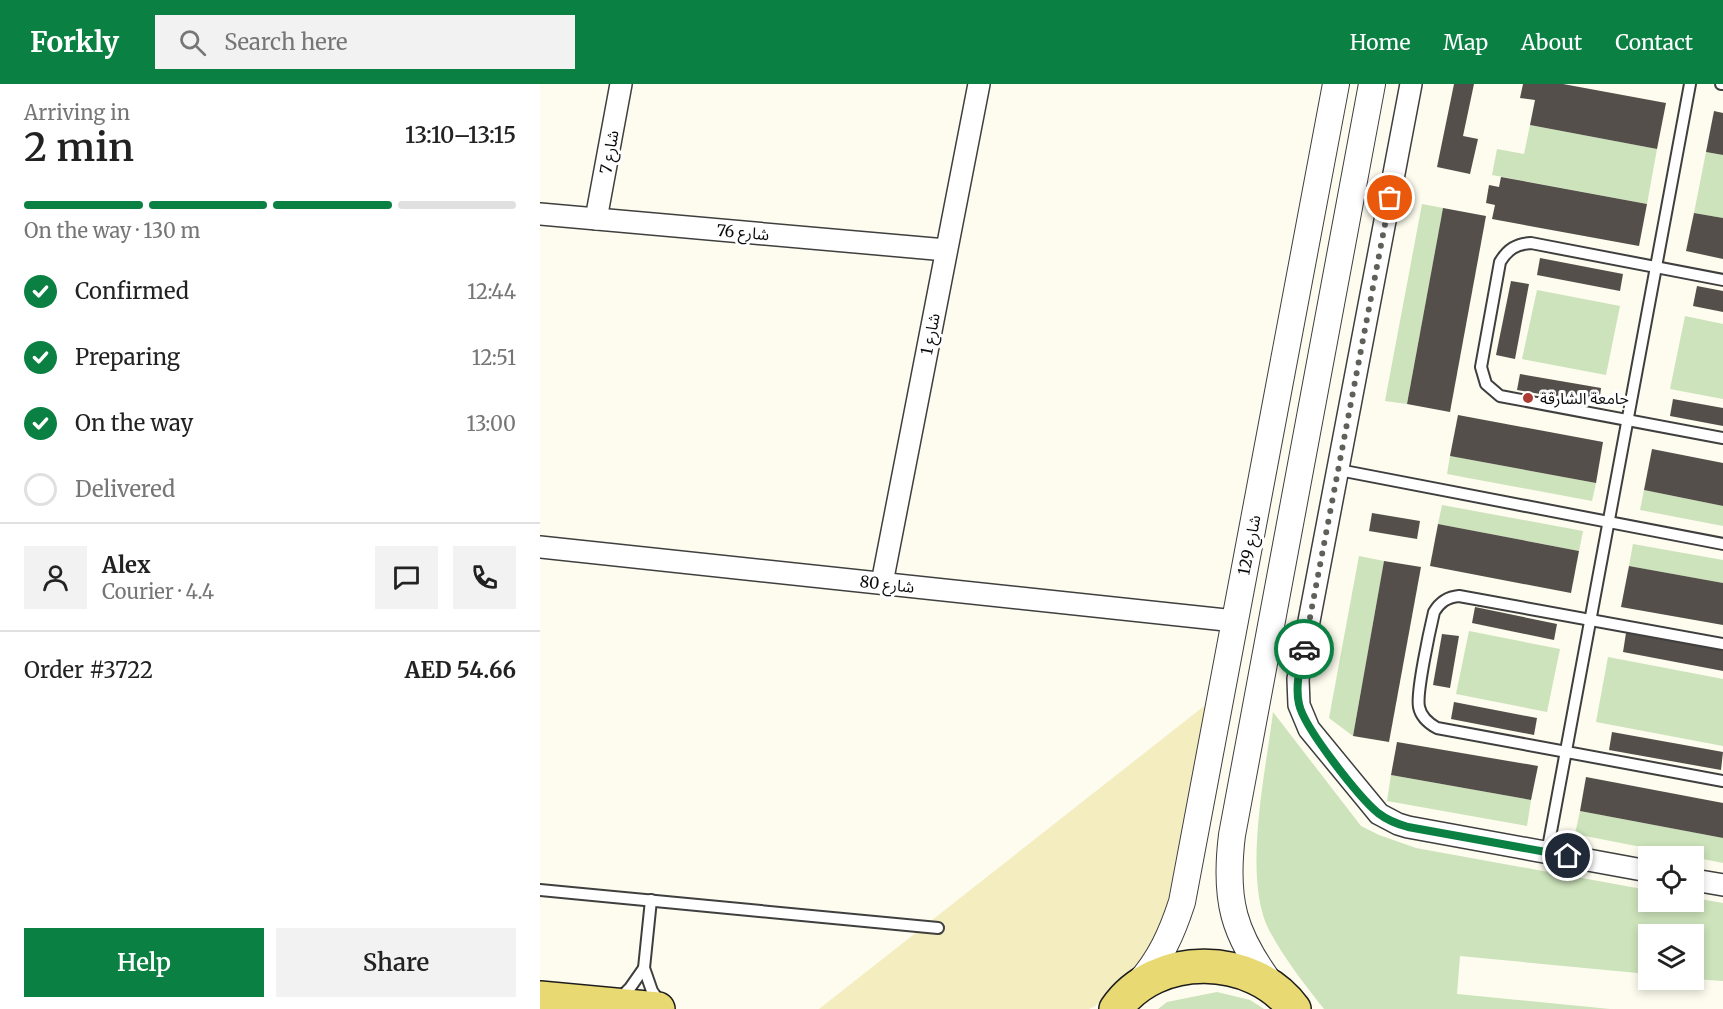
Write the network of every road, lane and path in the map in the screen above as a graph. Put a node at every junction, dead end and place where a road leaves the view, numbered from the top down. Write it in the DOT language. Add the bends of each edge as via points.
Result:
graph roads {
  1 [pos="621,84"];
  2 [pos="979,84"];
  3 [pos="1336,84"];
  4 [pos="1372,84"];
  5 [pos="1411,84"];
  6 [pos="1690,84"];
  7 [pos="540,214"];
  8 [pos="596,219"];
  9 [pos="946,250"];
  10 [pos="1656,267"];
  11 [pos="1723,280"];
  12 [pos="1628,421"];
  13 [pos="1723,438"];
  14 [pos="1339,470"];
  15 [pos="1609,522"];
  16 [pos="1723,544"];
  17 [pos="540,547"];
  18 [pos="882,583"];
  19 [pos="1235,621"];
  20 [pos="1590,621"];
  21 [pos="1723,644"];
  22 [pos="1566,751"];
  23 [pos="1723,781"];
  24 [pos="1547,853"];
  25 [pos="1638,870"];
  26 [pos="1704,882"];
  27 [pos="1723,885"];
  28 [pos="540,890"];
  29 [pos="651,900"];
  30 [pos="938,928"];
  31 [pos="644,968"];
  32 [pos="540,998"];
  33 [pos="1283,998"];
  34 [pos="1119,1003"];
  35 [pos="612,1004"];
  36 [pos="658,1009"];
  37 [pos="666,1009"];
  1 -- 8 [label="street, شارع 7"];
  2 -- 9 [label="street, شارع 1"];
  3 -- 19 [label="street, شارع 129"];
  4 -- 33 [label="street" via="1228,867 1239,932 1253,961"];
  5 -- 14 [label="street"];
  6 -- 10 [label="lane"];
  7 -- 8 [label="street, شارع 76"];
  8 -- 9 [label="street, شارع 76"];
  9 -- 18 [label="street, شارع 1"];
  10 -- 11 [label="lane"];
  10 -- 12 [label="lane"];
  10 -- 12 [label="lane" via="1531,243 1512,247 1500,262 1480,367 1486,384 1500,396"];
  12 -- 13 [label="lane"];
  12 -- 15 [label="lane"];
  14 -- 15 [label="lane"];
  14 -- 24 [label="street" via="1298,679 1299,705 1309,729 1371,806 1388,820"];
  15 -- 16 [label="lane"];
  15 -- 20 [label="lane"];
  17 -- 18 [label="street, شارع 80"];
  18 -- 19 [label="street, شارع 80"];
  19 -- 34 [label="street, شارع 129" via="1182,902 1163,951"];
  20 -- 21 [label="lane"];
  20 -- 22 [label="lane"];
  20 -- 22 [label="lane" via="1459,596 1438,605 1432,620 1418,700 1429,723"];
  22 -- 23 [label="lane"];
  22 -- 24 [label="lane"];
  24 -- 25 [label="street"];
  26 -- 27 [label="street"];
  28 -- 29 [label="lane"];
  29 -- 30 [label="lane"];
  29 -- 31 [label="lane"];
  31 -- 35 [label="lane"];
  31 -- 37 [label="lane" via="652,991"];
  32 -- 35 [label="main road"];
  33 -- 34 [label="main road" via="1251,975 1201,966 1151,978"];
  35 -- 36 [label="main road"];
}
